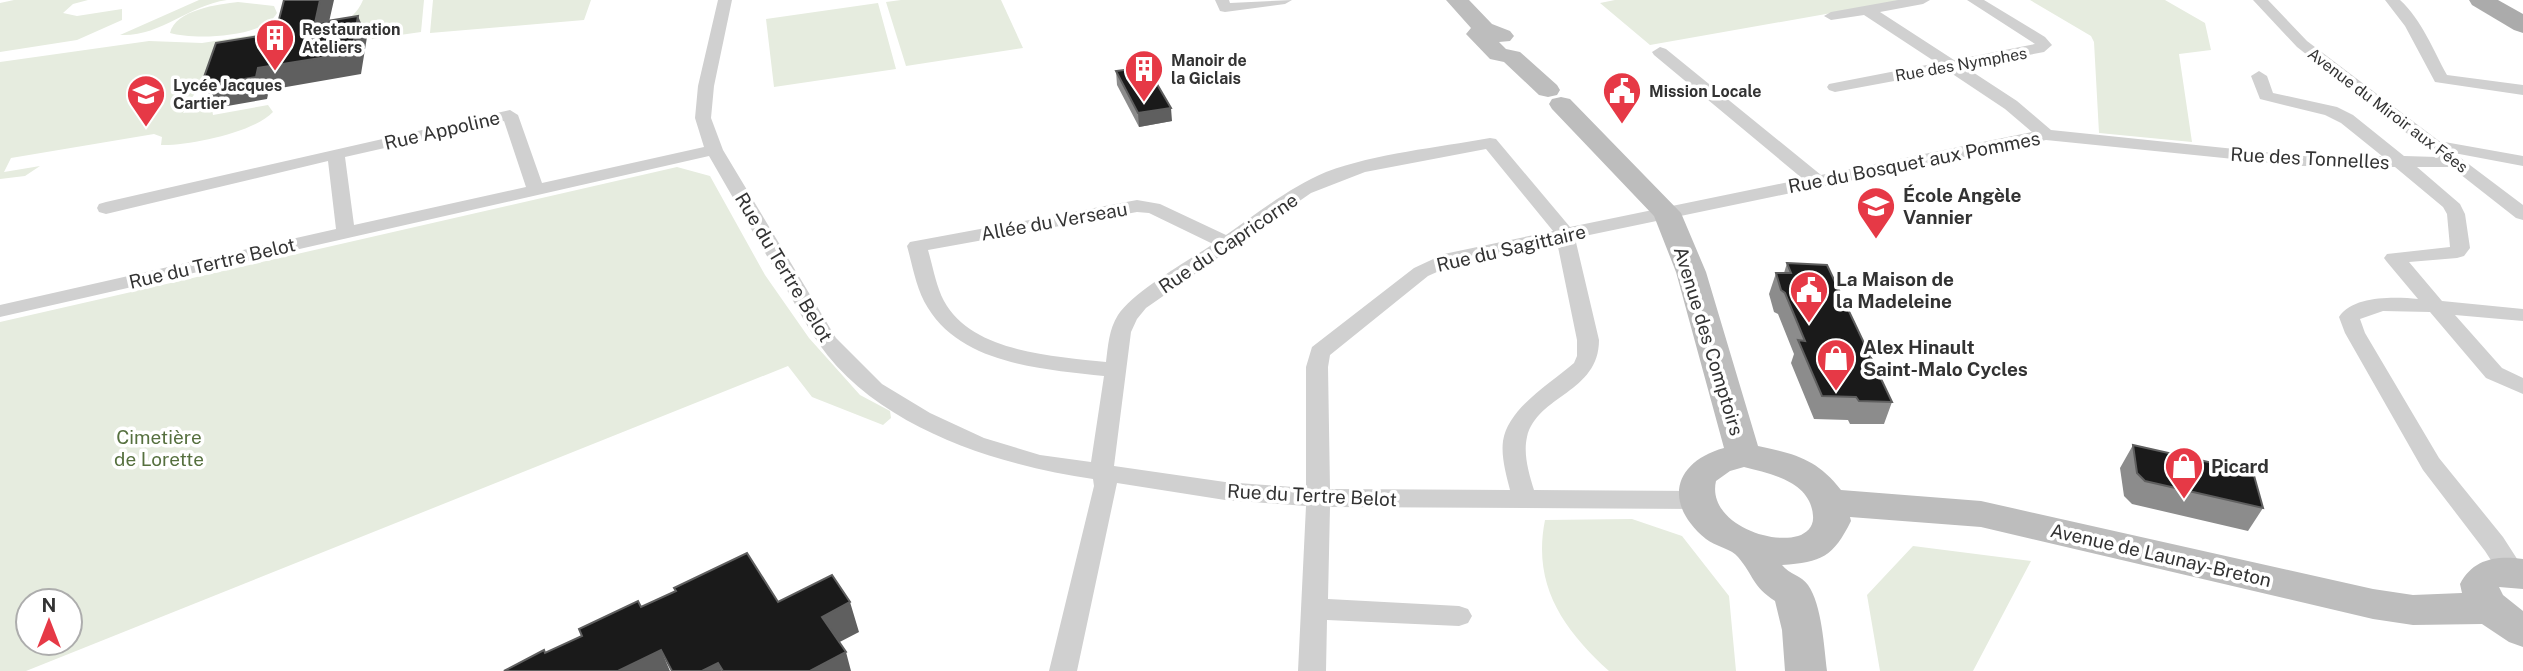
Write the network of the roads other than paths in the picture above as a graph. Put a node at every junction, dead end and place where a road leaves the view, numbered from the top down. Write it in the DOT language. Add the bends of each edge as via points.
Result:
graph roads {
  1 [pos="725,0"];
  2 [pos="1222,0"];
  3 [pos="1286,0"];
  4 [pos="1457,0"];
  5 [pos="1923,0"];
  6 [pos="1974,0"];
  7 [pos="2260,0"];
  8 [pos="2392,0"];
  9 [pos="2481,0"];
  10 [pos="2510,0"];
  11 [pos="2523,8"];
  12 [pos="1867,10"];
  13 [pos="1831,16"];
  14 [pos="2523,25"];
  15 [pos="1660,52"];
  16 [pos="1950,66"];
  17 [pos="2259,76"];
  18 [pos="1835,87"];
  19 [pos="2523,90"];
  20 [pos="2046,135"];
  21 [pos="2435,146"];
  22 [pos="2164,147"];
  23 [pos="713,150"];
  24 [pos="336,154"];
  25 [pos="2514,161"];
  26 [pos="2399,162"];
  27 [pos="2456,162"];
  28 [pos="2479,180"];
  29 [pos="1817,181"];
  30 [pos="536,191"];
  31 [pos="106,208"];
  32 [pos="1667,213"];
  33 [pos="2523,215"];
  34 [pos="346,233"];
  35 [pos="1565,234"];
  36 [pos="1227,243"];
  37 [pos="2435,307"];
  38 [pos="0,311"];
  39 [pos="2523,315"];
  40 [pos="1117,370"];
  41 [pos="2523,387"];
  42 [pos="1744,455"];
  43 [pos="1104,474"];
  44 [pos="1318,498"];
  45 [pos="1524,500"];
  46 [pos="1697,500"];
  47 [pos="1831,502"];
  48 [pos="1751,546"];
  49 [pos="1801,550"];
  50 [pos="2517,573"];
  51 [pos="1793,593"];
  52 [pos="2490,608"];
  53 [pos="1315,609"];
  54 [pos="1459,616"];
  55 [pos="2523,631"];
  56 [pos="1063,671"];
  57 [pos="1312,671"];
  58 [pos="1807,671"];
  1 -- 23 [label="street" via="703,118"];
  2 -- 3 [label="street" via="1225,8"];
  4 -- 32 [label="street, Avenue des Comptoirs" via="1484,29 1477,34 1498,54 1512,57 1555,97"];
  5 -- 12 [label="street"];
  6 -- 16 [label="street, Rue des Nymphes" via="2045,45"];
  7 -- 21 [label="street, Avenue du Miroir aux Fées" via="2302,44"];
  8 -- 19 [label="street" via="2441,79"];
  9 -- 14 [label="main road"];
  10 -- 11 [label="main road"];
  12 -- 13 [label="street"];
  12 -- 16 [label="street"];
  15 -- 29 [label="street"];
  16 -- 18 [label="street, Rue des Nymphes"];
  16 -- 20 [label="street" via="2011,105"];
  17 -- 26 [label="street" via="2266,96 2339,115"];
  20 -- 22 [label="street, Rue du Bosquet aux Pommes"];
  20 -- 29 [label="street, Rue du Bosquet aux Pommes"];
  21 -- 25 [label="street" via="2469,148"];
  21 -- 27 [label="street, Avenue du Miroir aux Fées"];
  22 -- 26 [label="street, Rue des Tonnelles" via="2302,161"];
  23 -- 30 [label="street, Rue du Tertre Belot"];
  23 -- 43 [label="street, Rue du Tertre Belot" via="828,342 874,389 976,444 1040,463"];
  24 -- 30 [label="street, Rue Appoline" via="510,115"];
  24 -- 31 [label="street, Rue Appoline"];
  24 -- 34 [label="street"];
  25 -- 28 [label="street" via="2506,173"];
  26 -- 27 [label="street, Rue des Tonnelles"];
  26 -- 37 [label="street" via="2451,204 2456,214 2457,252 2394,258"];
  27 -- 28 [label="street, Avenue du Miroir aux Fées"];
  28 -- 33 [label="street, Avenue du Miroir aux Fées"];
  29 -- 32 [label="street, Rue du Bosquet aux Pommes"];
  30 -- 34 [label="street, Rue du Tertre Belot"];
  32 -- 35 [label="street, Rue du Sagittaire"];
  32 -- 42 [label="street, Avenue des Comptoirs" via="1713,343"];
  34 -- 38 [label="street, Rue du Tertre Belot"];
  35 -- 36 [label="street, Rue du Capricorne" via="1490,143 1333,176"];
  35 -- 44 [label="street, Rue du Sagittaire" via="1434,264 1320,352"];
  35 -- 45 [label="street" via="1588,356 1583,367 1516,432 1514,446"];
  36 -- 40 [label="street, Rue du Capricorne" via="1127,317"];
  36 -- 40 [label="street, Allée du Verseau" via="1153,208 1138,206 917,246 937,307 955,328 982,344 1023,358"];
  37 -- 39 [label="street"];
  37 -- 41 [label="street" via="2494,373"];
  37 -- 50 [label="street" via="2379,304 2349,317 2426,456"];
  40 -- 43 [label="street, Rue du Capricorne"];
  42 -- 46 [label="street" via="1711,464 1696,486"];
  42 -- 47 [label="street" via="1786,463 1821,487"];
  43 -- 44 [label="street, Rue du Tertre Belot"];
  43 -- 56 [label="street, Rue du Capricorne" via="1106,486"];
  44 -- 45 [label="street, Rue du Tertre Belot"];
  44 -- 53 [label="street"];
  45 -- 46 [label="street, Rue du Tertre Belot"];
  46 -- 48 [label="street" via="1716,527"];
  47 -- 49 [label="street" via="1835,518 1830,532 1819,543"];
  47 -- 52 [label="street, Avenue de Launay-Breton" via="1982,514 2373,604 2413,610"];
  48 -- 49 [label="street"];
  48 -- 51 [label="street" via="1773,580"];
  49 -- 51 [label="street" via="1804,579"];
  50 -- 52 [label="street" via="2484,576 2479,584 2481,595"];
  51 -- 58 [label="street"];
  52 -- 55 [label="street"];
  53 -- 54 [label="street"];
  53 -- 57 [label="street"];
}
